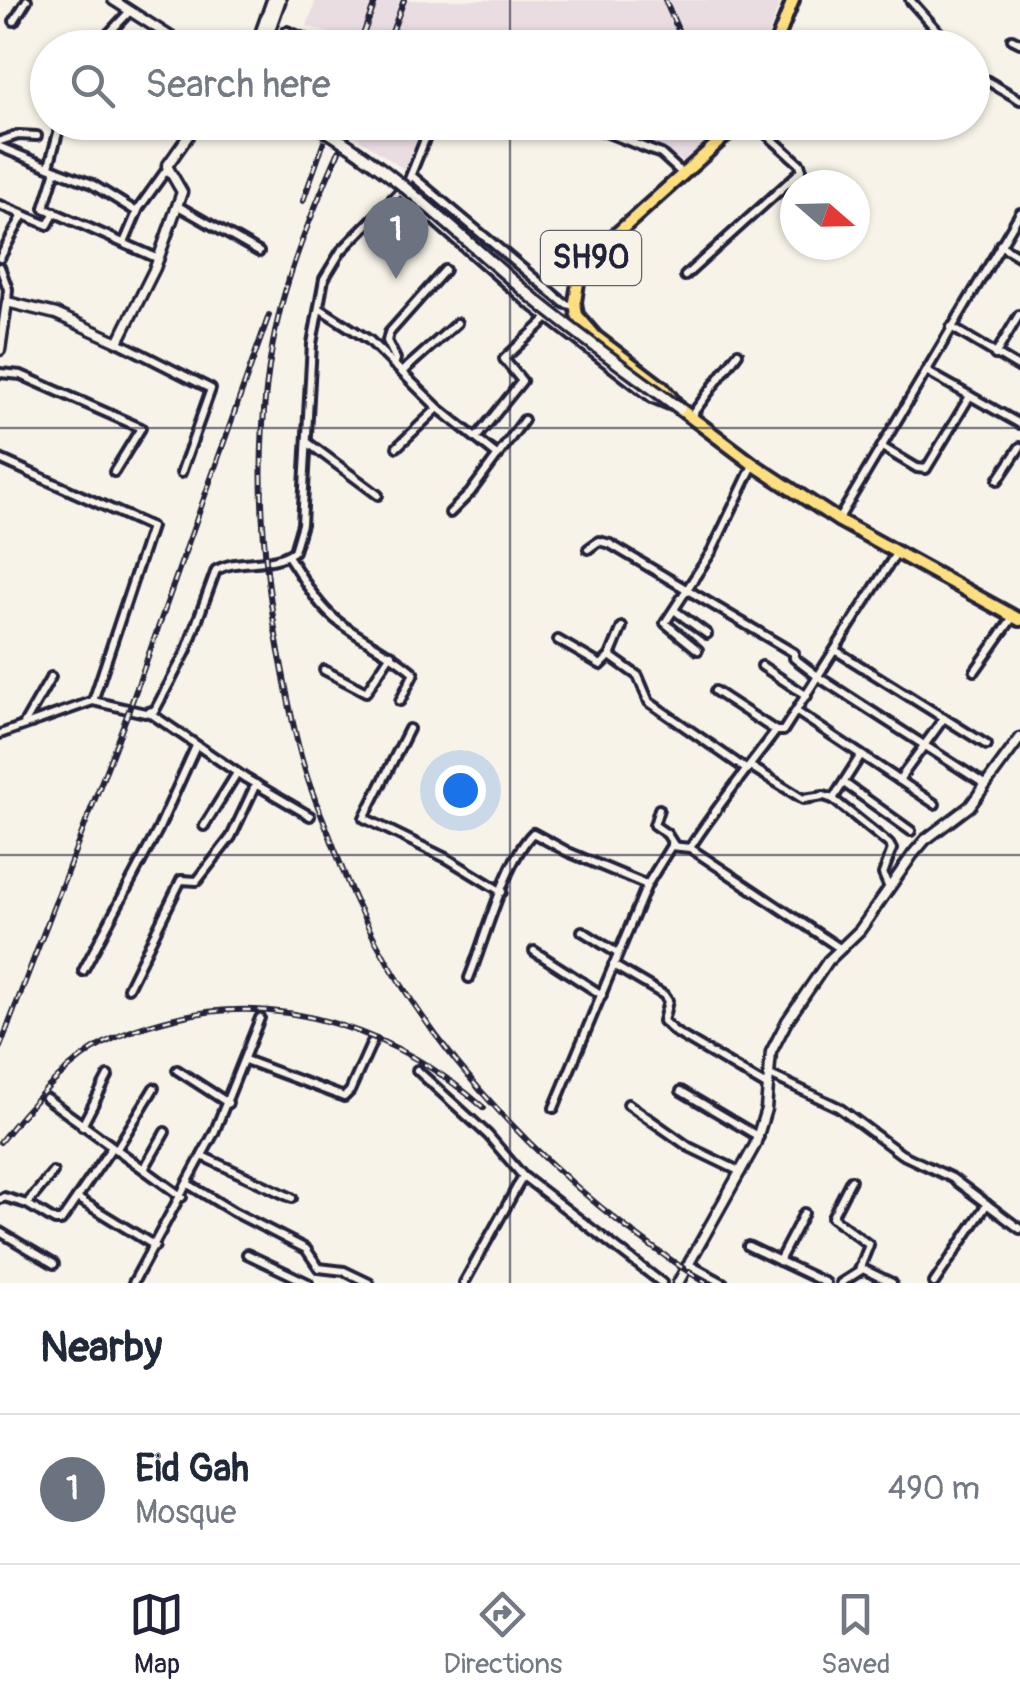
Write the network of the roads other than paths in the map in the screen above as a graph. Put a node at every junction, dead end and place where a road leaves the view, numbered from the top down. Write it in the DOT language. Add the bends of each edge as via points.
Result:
graph roads {
  1 [pos="26,0"];
  2 [pos="113,0"];
  3 [pos="272,0"];
  4 [pos="280,0"];
  5 [pos="792,0"];
  6 [pos="910,0"];
  7 [pos="130,11"];
  8 [pos="14,21"];
  9 [pos="112,30"];
  10 [pos="160,30"];
  11 [pos="261,30"];
  12 [pos="269,30"];
  13 [pos="781,30"];
  14 [pos="937,30"];
  15 [pos="1012,39"];
  16 [pos="1020,43"];
  17 [pos="990,82"];
  18 [pos="1020,100"];
  19 [pos="30,136"];
  20 [pos="57,140"];
  21 [pos="186,140"];
  22 [pos="338,140"];
  23 [pos="425,140"];
  24 [pos="626,140"];
  25 [pos="721,140"];
  26 [pos="773,140"];
  27 [pos="0,144"];
  28 [pos="52,168"];
  29 [pos="167,169"];
  30 [pos="682,174"];
  31 [pos="411,175"];
  32 [pos="401,192"];
  33 [pos="0,205"];
  34 [pos="178,206"];
  35 [pos="55,212"];
  36 [pos="137,212"];
  37 [pos="1020,213"];
  38 [pos="22,215"];
  39 [pos="124,243"];
  40 [pos="1000,245"];
  41 [pos="259,252"];
  42 [pos="1020,257"];
  43 [pos="0,258"];
  44 [pos="158,259"];
  45 [pos="0,268"];
  46 [pos="444,270"];
  47 [pos="2,276"];
  48 [pos="685,276"];
  49 [pos="7,302"];
  50 [pos="576,307"];
  51 [pos="319,308"];
  52 [pos="1019,314"];
  53 [pos="548,318"];
  54 [pos="457,323"];
  55 [pos="951,327"];
  56 [pos="118,342"];
  57 [pos="0,350"];
  58 [pos="738,352"];
  59 [pos="995,354"];
  60 [pos="394,365"];
  61 [pos="1020,368"];
  62 [pos="926,371"];
  63 [pos="0,373"];
  64 [pos="402,373"];
  65 [pos="970,396"];
  66 [pos="438,408"];
  67 [pos="680,408"];
  68 [pos="690,416"];
  69 [pos="524,420"];
  70 [pos="1020,424"];
  71 [pos="476,438"];
  72 [pos="306,442"];
  73 [pos="882,446"];
  74 [pos="397,447"];
  75 [pos="1020,447"];
  76 [pos="498,456"];
  77 [pos="0,459"];
  78 [pos="753,464"];
  79 [pos="114,472"];
  80 [pos="181,474"];
  81 [pos="998,480"];
  82 [pos="378,495"];
  83 [pos="450,513"];
  84 [pos="838,520"];
  85 [pos="588,549"];
  86 [pos="898,552"];
  87 [pos="288,556"];
  88 [pos="688,590"];
  89 [pos="674,610"];
  90 [pos="1016,618"];
  91 [pos="622,627"];
  92 [pos="707,634"];
  93 [pos="558,640"];
  94 [pos="698,650"];
  95 [pos="835,650"];
  96 [pos="391,654"];
  97 [pos="610,656"];
  98 [pos="762,666"];
  99 [pos="324,670"];
  100 [pos="975,671"];
  101 [pos="51,678"];
  102 [pos="820,678"];
  103 [pos="716,691"];
  104 [pos="807,696"];
  105 [pos="93,701"];
  106 [pos="400,701"];
  107 [pos="797,712"];
  108 [pos="150,713"];
  109 [pos="944,718"];
  110 [pos="24,724"];
  111 [pos="409,729"];
  112 [pos="776,731"];
  113 [pos="0,734"];
  114 [pos="1020,738"];
  115 [pos="987,744"];
  116 [pos="196,746"];
  117 [pos="925,746"];
  118 [pos="861,756"];
  119 [pos="749,768"];
  120 [pos="237,772"];
  121 [pos="899,780"];
  122 [pos="844,783"];
  123 [pos="256,784"];
  124 [pos="987,786"];
  125 [pos="833,799"];
  126 [pos="935,804"];
  127 [pos="659,809"];
  128 [pos="310,816"];
  129 [pos="204,826"];
  130 [pos="911,832"];
  131 [pos="674,845"];
  132 [pos="690,848"];
  133 [pos="647,885"];
  134 [pos="889,888"];
  135 [pos="502,892"];
  136 [pos="582,931"];
  137 [pos="842,948"];
  138 [pos="534,951"];
  139 [pos="617,953"];
  140 [pos="613,964"];
  141 [pos="83,971"];
  142 [pos="469,978"];
  143 [pos="128,988"];
  144 [pos="602,995"];
  145 [pos="260,1018"];
  146 [pos="372,1042"];
  147 [pos="245,1060"];
  148 [pos="177,1070"];
  149 [pos="417,1070"];
  150 [pos="767,1074"];
  151 [pos="108,1076"];
  152 [pos="768,1087"];
  153 [pos="154,1088"];
  154 [pos="681,1091"];
  155 [pos="46,1098"];
  156 [pos="228,1103"];
  157 [pos="628,1104"];
  158 [pos="554,1108"];
  159 [pos="82,1126"];
  160 [pos="165,1132"];
  161 [pos="758,1137"];
  162 [pos="114,1148"];
  163 [pos="202,1156"];
  164 [pos="144,1169"];
  165 [pos="53,1172"];
  166 [pos="741,1172"];
  167 [pos="523,1176"];
  168 [pos="851,1180"];
  169 [pos="188,1184"];
  170 [pos="182,1197"];
  171 [pos="77,1198"];
  172 [pos="292,1198"];
  173 [pos="0,1199"];
  174 [pos="28,1204"];
  175 [pos="987,1204"];
  176 [pos="804,1213"];
  177 [pos="1020,1230"];
  178 [pos="0,1232"];
  179 [pos="155,1246"];
  180 [pos="748,1246"];
  181 [pos="247,1254"];
  182 [pos="779,1261"];
  183 [pos="54,1264"];
  184 [pos="688,1264"];
  185 [pos="859,1270"];
  186 [pos="133,1283"];
  187 [pos="308,1283"];
  188 [pos="369,1283"];
  189 [pos="464,1283"];
  190 [pos="662,1283"];
  191 [pos="678,1283"];
  192 [pos="723,1283"];
  193 [pos="826,1283"];
  194 [pos="841,1283"];
  195 [pos="892,1283"];
  196 [pos="934,1283"];
  1 -- 8 [label="street"];
  2 -- 7 [label="street"];
  3 -- 11 [label="street"];
  4 -- 12 [label="main road"];
  5 -- 13 [label="main road"];
  6 -- 14 [label="street"];
  7 -- 9 [label="street"];
  7 -- 10 [label="street"];
  15 -- 16 [label="street"];
  17 -- 18 [label="street"];
  19 -- 27 [label="street"];
  20 -- 28 [label="street"];
  21 -- 29 [label="street"];
  22 -- 67 [label="main road, bridge"];
  23 -- 31 [label="street"];
  24 -- 30 [label="street" via="662,154"];
  25 -- 30 [label="main road, SH90"];
  26 -- 48 [label="street" via="802,170"];
  27 -- 28 [label="street"];
  28 -- 35 [label="street" via="44,208"];
  28 -- 36 [label="street"];
  29 -- 34 [label="street" via="182,188"];
  29 -- 36 [label="street"];
  30 -- 50 [label="main road, SH90" via="585,265"];
  31 -- 32 [label="street"];
  31 -- 50 [label="street"];
  32 -- 51 [label="street" via="334,260"];
  32 -- 53 [label="street"];
  33 -- 38 [label="street"];
  34 -- 41 [label="street"];
  34 -- 44 [label="street"];
  35 -- 38 [label="street" via="48,226"];
  35 -- 39 [label="street"];
  36 -- 39 [label="street"];
  37 -- 40 [label="street"];
  38 -- 43 [label="street"];
  39 -- 44 [label="street"];
  40 -- 42 [label="street"];
  40 -- 55 [label="street"];
  44 -- 56 [label="street"];
  45 -- 47 [label="street"];
  46 -- 60 [label="street" via="388,334"];
  47 -- 49 [label="street"];
  49 -- 56 [label="street" via="56,314"];
  49 -- 57 [label="street"];
  50 -- 67 [label="main road, SH90" via="584,325"];
  51 -- 60 [label="street"];
  51 -- 72 [label="street"];
  52 -- 59 [label="street"];
  53 -- 67 [label="street" via="652,398"];
  53 -- 71 [label="street" via="504,358 522,382"];
  54 -- 64 [label="street"];
  55 -- 59 [label="street"];
  55 -- 62 [label="street"];
  56 -- 80 [label="street" via="211,389"];
  58 -- 68 [label="street"];
  59 -- 61 [label="street"];
  60 -- 64 [label="street"];
  62 -- 65 [label="street"];
  62 -- 73 [label="street"];
  63 -- 79 [label="street" via="21,375 141,428"];
  64 -- 66 [label="street"];
  65 -- 70 [label="street"];
  65 -- 73 [label="street" via="926,469"];
  66 -- 71 [label="street"];
  66 -- 74 [label="street"];
  67 -- 68 [label="main road, SH90"];
  68 -- 78 [label="main road, SH90"];
  69 -- 76 [label="street"];
  71 -- 76 [label="street"];
  72 -- 82 [label="street"];
  72 -- 87 [label="street" via="301,536"];
  73 -- 84 [label="street"];
  75 -- 81 [label="street"];
  76 -- 83 [label="street"];
  77 -- 105 [label="street" via="151,526"];
  78 -- 84 [label="main road, SH90"];
  78 -- 88 [label="street"];
  84 -- 86 [label="main road, SH90"];
  85 -- 88 [label="street" via="610,544"];
  86 -- 90 [label="main road, SH90"];
  86 -- 95 [label="street"];
  87 -- 96 [label="street" via="338,622"];
  87 -- 108 [label="street" via="216,570 169,690"];
  88 -- 89 [label="street"];
  88 -- 102 [label="street" via="794,653"];
  89 -- 92 [label="street"];
  89 -- 94 [label="street" via="665,624"];
  90 -- 100 [label="street"];
  91 -- 97 [label="street"];
  93 -- 97 [label="street" via="599,665"];
  95 -- 102 [label="street"];
  95 -- 109 [label="street"];
  96 -- 99 [label="street" via="366,692"];
  96 -- 106 [label="street" via="414,675"];
  97 -- 119 [label="street" via="638,676 650,702"];
  98 -- 104 [label="street"];
  101 -- 110 [label="street"];
  102 -- 104 [label="street"];
  102 -- 117 [label="street"];
  103 -- 112 [label="street"];
  104 -- 107 [label="street"];
  105 -- 108 [label="street"];
  105 -- 110 [label="street"];
  107 -- 112 [label="street"];
  107 -- 118 [label="street"];
  108 -- 116 [label="street"];
  109 -- 115 [label="street"];
  109 -- 117 [label="street"];
  110 -- 113 [label="street"];
  111 -- 135 [label="street" via="364,818"];
  112 -- 119 [label="street"];
  114 -- 124 [label="street"];
  116 -- 120 [label="street"];
  116 -- 141 [label="street"];
  117 -- 121 [label="street"];
  117 -- 124 [label="street"];
  118 -- 121 [label="street"];
  118 -- 122 [label="street"];
  119 -- 125 [label="street" via="803,800"];
  119 -- 132 [label="street"];
  120 -- 123 [label="street"];
  120 -- 129 [label="street"];
  121 -- 126 [label="street"];
  122 -- 125 [label="street"];
  122 -- 130 [label="street"];
  123 -- 128 [label="street"];
  123 -- 143 [label="street" via="222,852 197,881 181,880"];
  124 -- 134 [label="street" via="954,821 924,840"];
  125 -- 134 [label="street" via="891,846 883,874"];
  127 -- 131 [label="street" via="654,825"];
  131 -- 132 [label="street"];
  131 -- 133 [label="street"];
  132 -- 137 [label="street"];
  133 -- 135 [label="street" via="532,833"];
  133 -- 139 [label="street"];
  134 -- 137 [label="street"];
  135 -- 142 [label="street"];
  136 -- 139 [label="street"];
  137 -- 150 [label="street" via="787,1020"];
  138 -- 144 [label="street"];
  139 -- 140 [label="street"];
  140 -- 144 [label="street"];
  140 -- 152 [label="street" via="664,995 663,1021 675,1032"];
  144 -- 158 [label="street"];
  145 -- 147 [label="street"];
  146 -- 147 [label="street" via="344,1098"];
  147 -- 156 [label="street"];
  148 -- 156 [label="street"];
  149 -- 167 [label="street"];
  150 -- 152 [label="street"];
  150 -- 175 [label="street" via="838,1107 901,1154 946,1174"];
  151 -- 159 [label="street"];
  152 -- 161 [label="street"];
  153 -- 162 [label="street"];
  154 -- 161 [label="street"];
  155 -- 159 [label="street"];
  156 -- 163 [label="street"];
  157 -- 166 [label="street" via="689,1147"];
  159 -- 162 [label="street"];
  160 -- 164 [label="street"];
  161 -- 166 [label="street"];
  162 -- 164 [label="street"];
  162 -- 171 [label="street"];
  163 -- 169 [label="street"];
  163 -- 172 [label="street"];
  164 -- 170 [label="street"];
  165 -- 174 [label="street"];
  166 -- 184 [label="street"];
  167 -- 189 [label="street"];
  167 -- 190 [label="street"];
  168 -- 185 [label="street" via="832,1217 869,1245"];
  169 -- 170 [label="street"];
  169 -- 188 [label="street" via="310,1252 319,1268"];
  170 -- 179 [label="street"];
  171 -- 174 [label="street" via="58,1222"];
  171 -- 179 [label="street"];
  173 -- 174 [label="street"];
  175 -- 177 [label="street"];
  175 -- 196 [label="street"];
  176 -- 182 [label="street"];
  178 -- 183 [label="street"];
  179 -- 186 [label="street"];
  180 -- 182 [label="street"];
  181 -- 187 [label="street"];
  182 -- 193 [label="street"];
  184 -- 191 [label="street"];
  184 -- 192 [label="street"];
  185 -- 194 [label="street"];
  185 -- 195 [label="street"];
}
